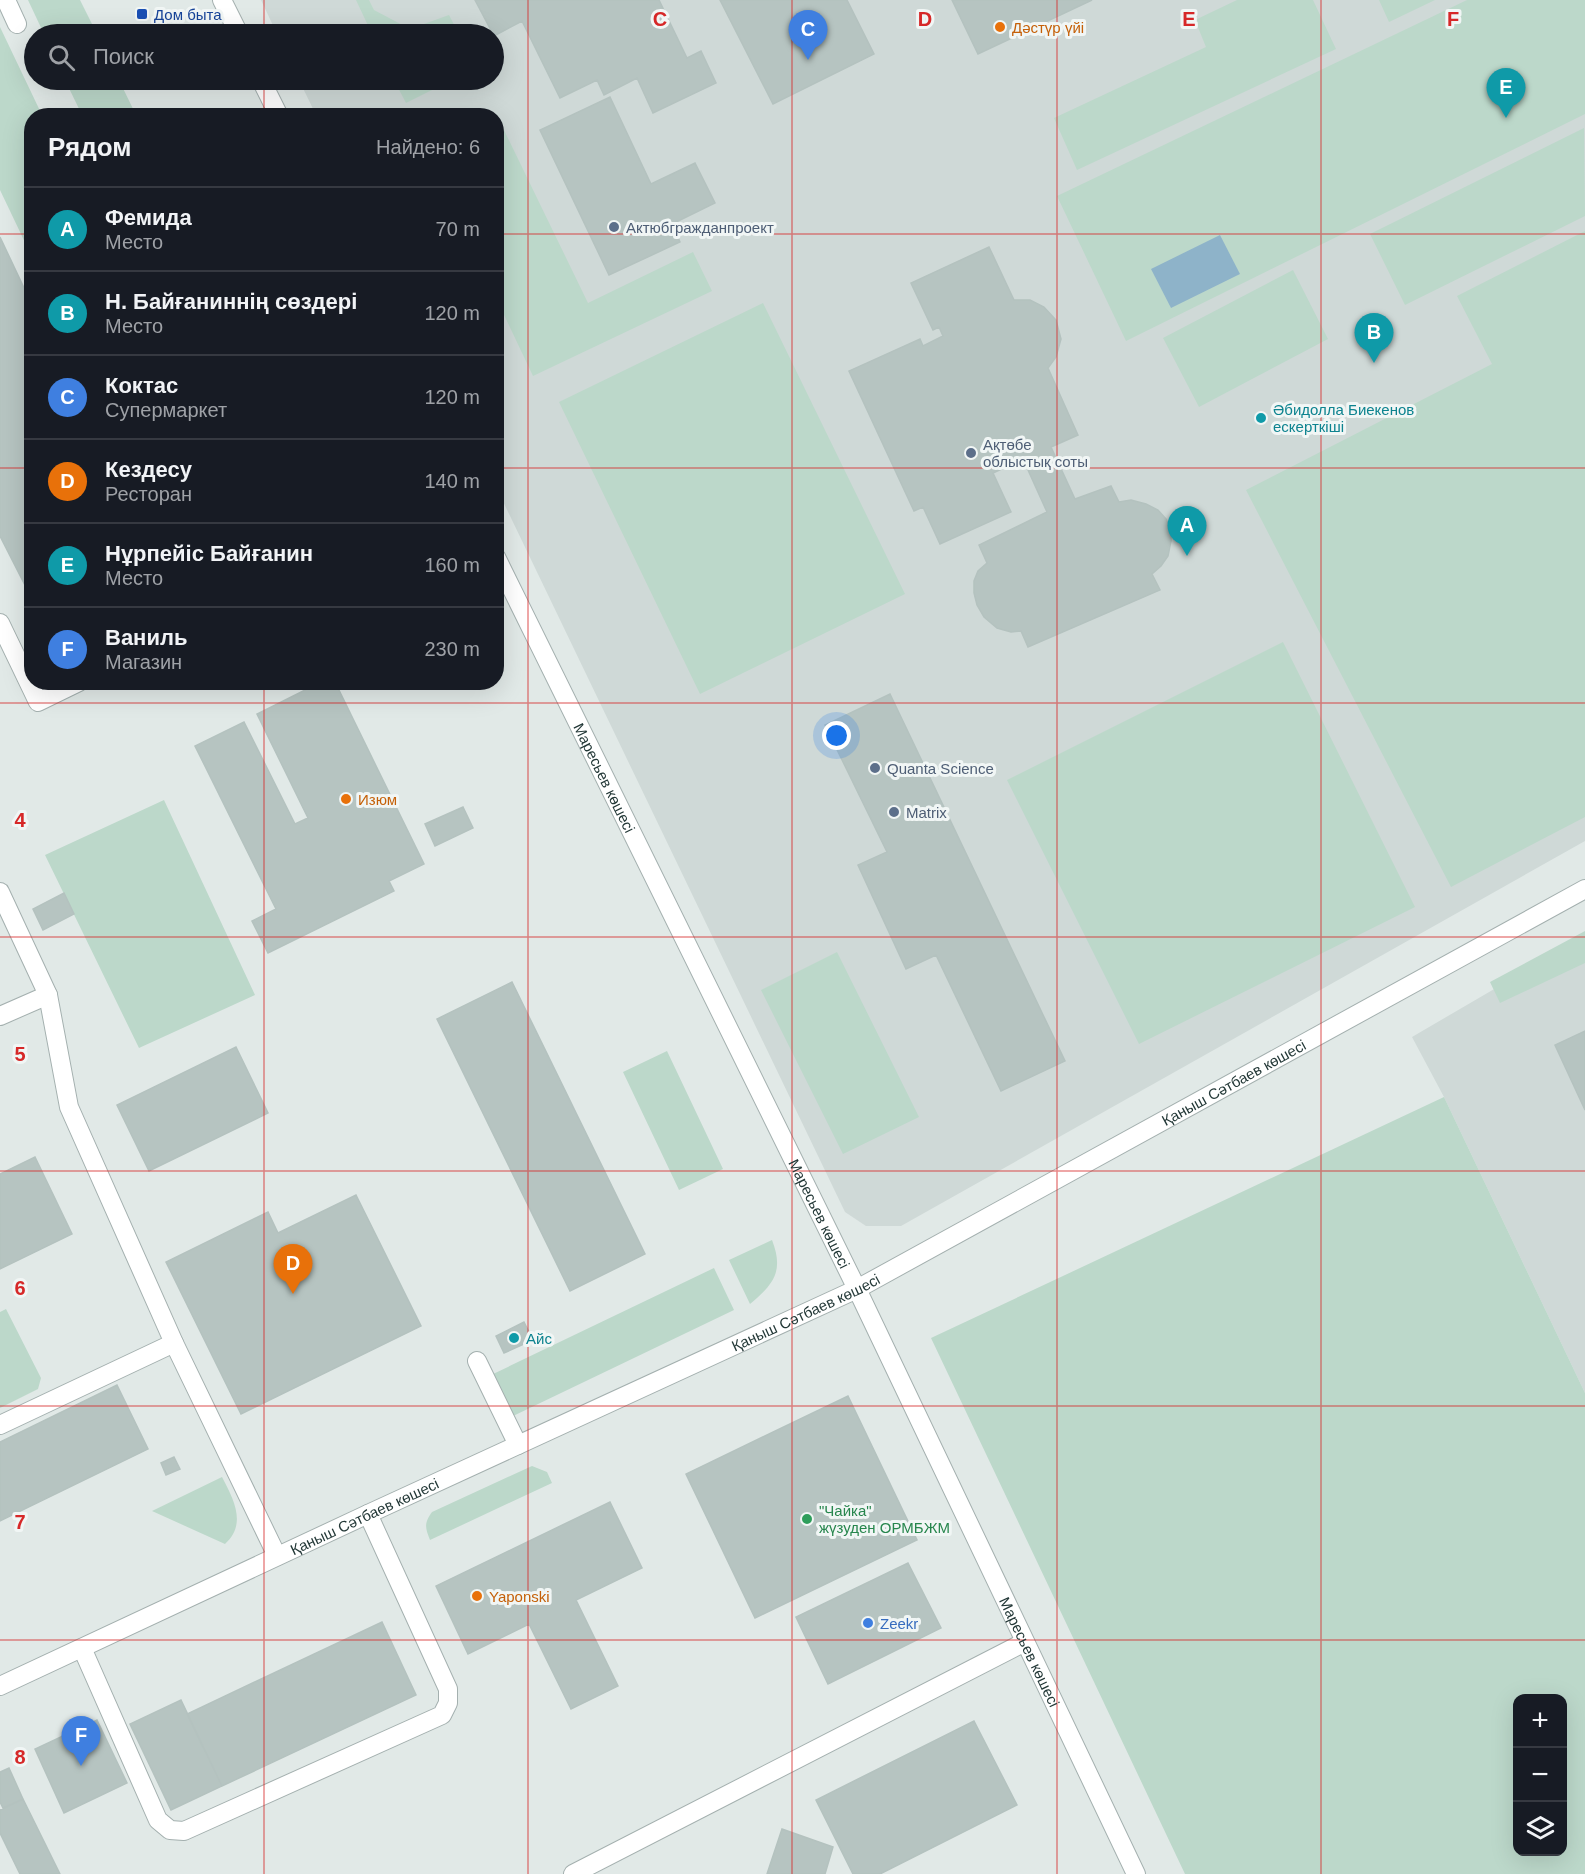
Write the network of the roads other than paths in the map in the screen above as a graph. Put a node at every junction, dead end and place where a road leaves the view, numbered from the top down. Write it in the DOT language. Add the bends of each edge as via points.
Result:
graph roads {
  1 [pos="6,0"];
  2 [pos="222,0"];
  3 [pos="17,24"];
  4 [pos="234,24"];
  5 [pos="266,90"];
  6 [pos="275,108"];
  7 [pos="504,573"];
  8 [pos="0,623"];
  9 [pos="24,673"];
  10 [pos="32,690"];
  11 [pos="63,690"];
  12 [pos="1585,889"];
  13 [pos="0,892"];
  14 [pos="48,995"];
  15 [pos="0,1016"];
  16 [pos="857,1289"];
  17 [pos="174,1343"];
  18 [pos="477,1361"];
  19 [pos="0,1425"];
  20 [pos="518,1445"];
  21 [pos="368,1514"];
  22 [pos="278,1556"];
  23 [pos="1025,1642"];
  24 [pos="82,1648"];
  25 [pos="0,1686"];
  26 [pos="573,1874"];
  27 [pos="1136,1874"];
  1 -- 3 [label="street"];
  2 -- 4 [label="street"];
  5 -- 6 [label="street"];
  7 -- 16 [label="street, Маресьев көшесі"];
  8 -- 9 [label="street"];
  10 -- 11 [label="street" via="38,702"];
  12 -- 16 [label="street, Қаныш Сәтбаев көшесі"];
  13 -- 14 [label="street"];
  14 -- 15 [label="street"];
  14 -- 17 [label="street" via="69,1107"];
  16 -- 20 [label="street, Қаныш Сәтбаев көшесі"];
  16 -- 23 [label="street, Маресьев көшесі"];
  17 -- 19 [label="street"];
  17 -- 22 [label="street"];
  18 -- 20 [label="street"];
  20 -- 21 [label="street, Қаныш Сәтбаев көшесі"];
  21 -- 22 [label="street, Қаныш Сәтбаев көшесі"];
  21 -- 24 [label="street" via="448,1689 442,1715 184,1831 170,1830 158,1820"];
  22 -- 24 [label="street, Қаныш Сәтбаев көшесі"];
  23 -- 26 [label="street"];
  23 -- 27 [label="street, Маресьев көшесі"];
  24 -- 25 [label="street, Қаныш Сәтбаев көшесі"];
}
